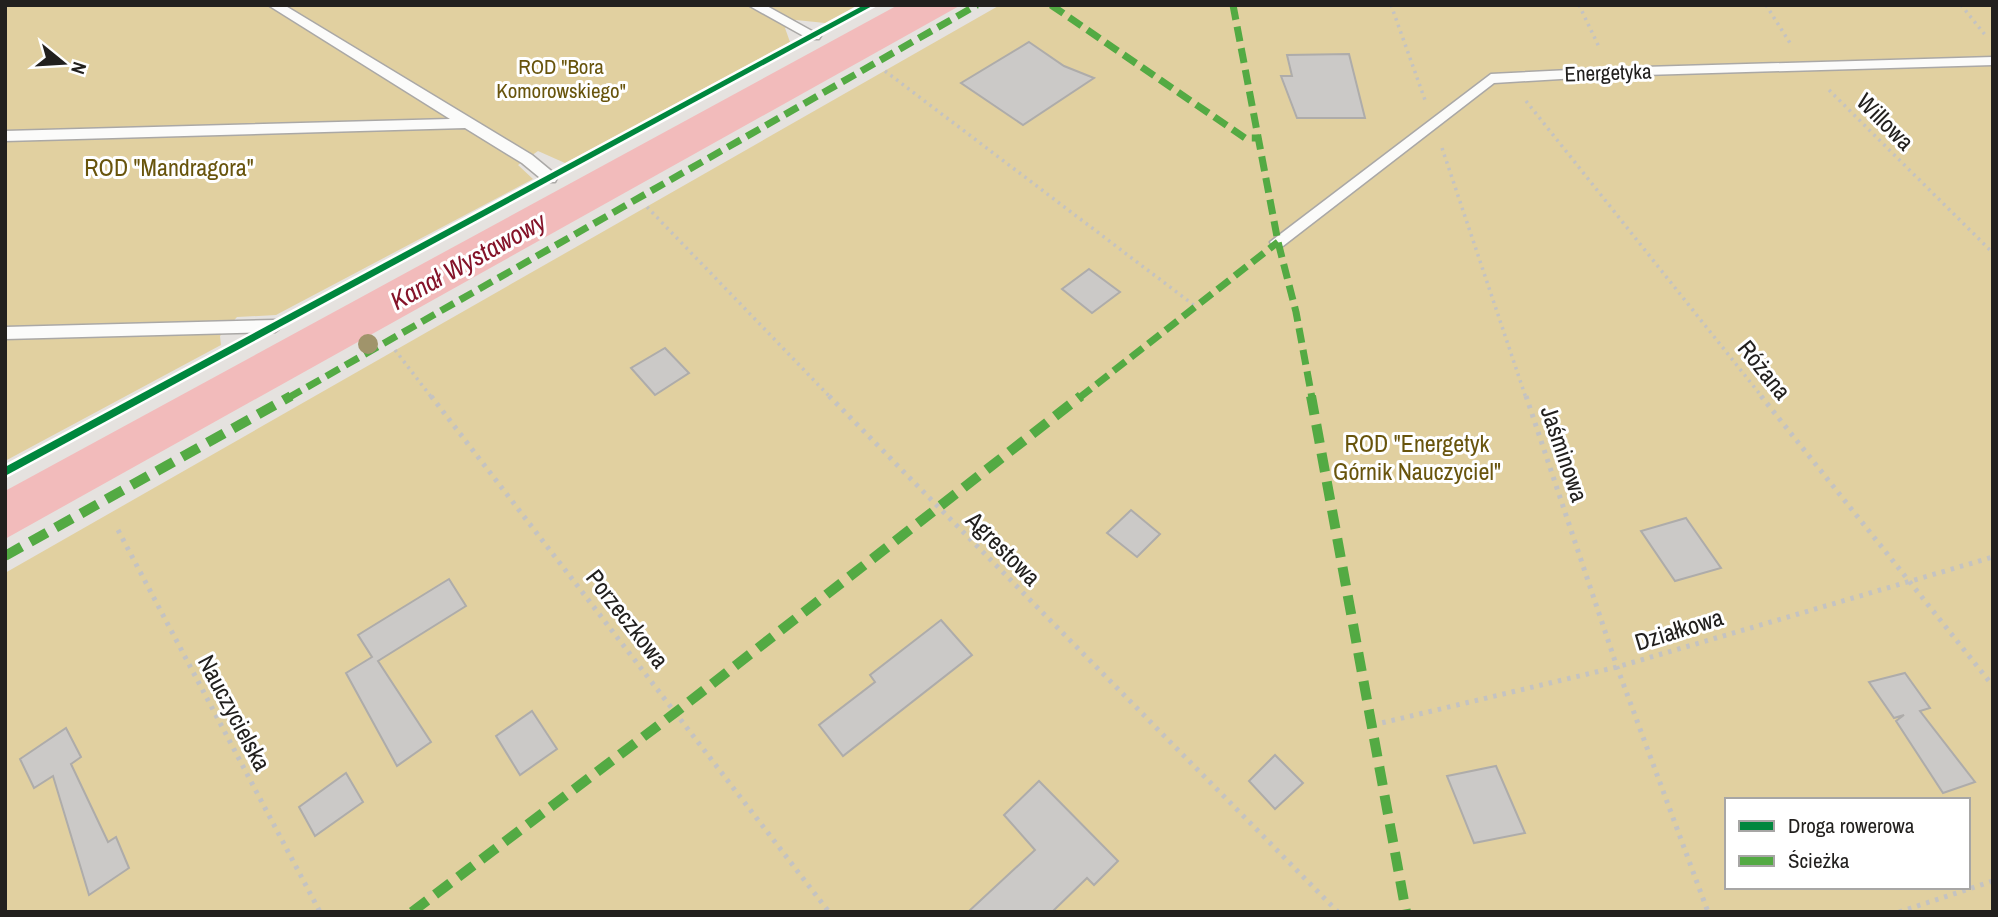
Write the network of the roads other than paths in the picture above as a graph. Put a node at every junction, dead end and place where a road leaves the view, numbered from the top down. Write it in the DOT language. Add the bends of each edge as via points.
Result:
graph roads {
  1 [pos="274,5"];
  2 [pos="754,5"];
  3 [pos="814,36"];
  4 [pos="1993,61"];
  5 [pos="469,123"];
  6 [pos="5,136"];
  7 [pos="550,178"];
  8 [pos="1278,242"];
  9 [pos="275,326"];
  10 [pos="5,333"];
  1 -- 5 [label="lane"];
  2 -- 3 [label="lane"];
  4 -- 8 [label="lane, Energetyka" via="1491,79"];
  5 -- 6 [label="lane"];
  5 -- 7 [label="lane"];
  9 -- 10 [label="lane"];
}
